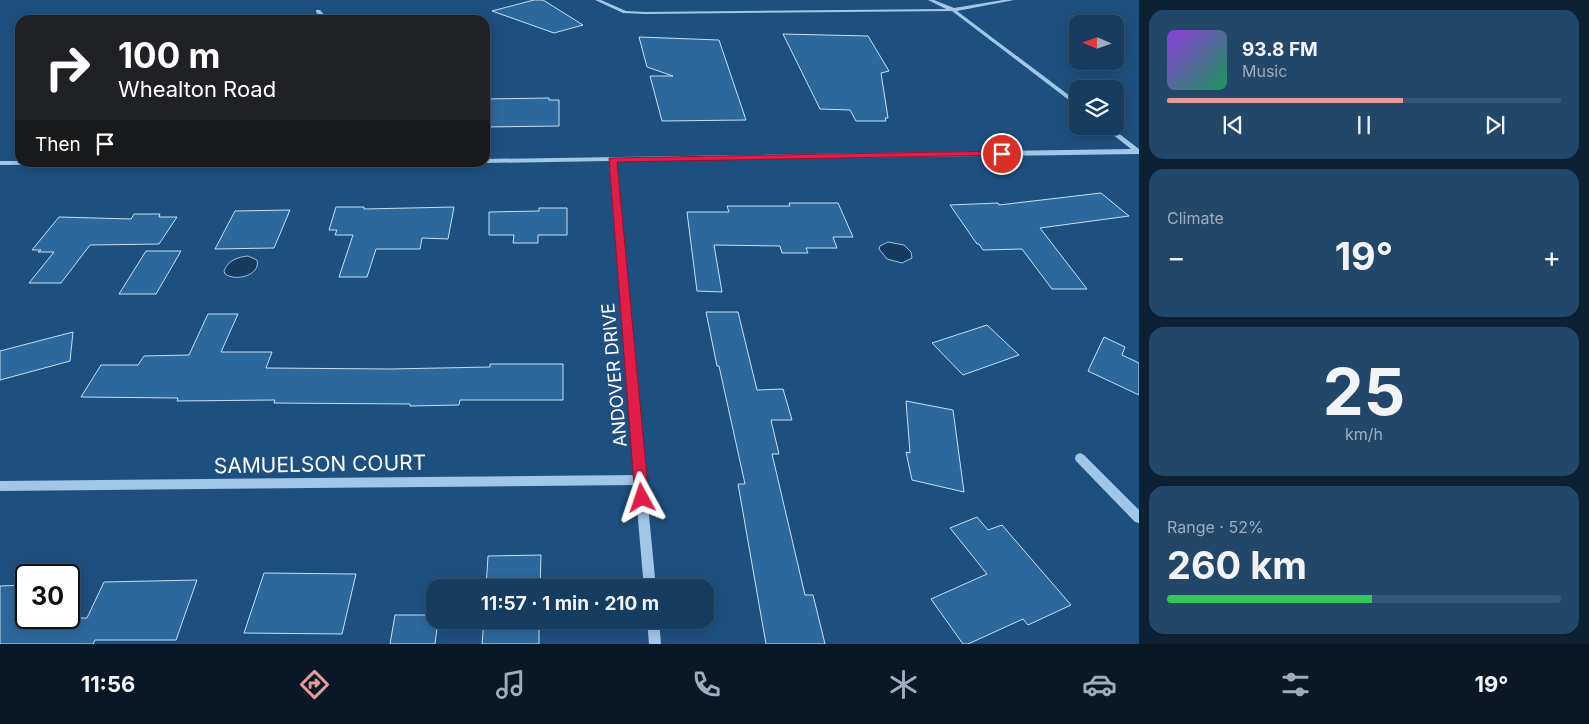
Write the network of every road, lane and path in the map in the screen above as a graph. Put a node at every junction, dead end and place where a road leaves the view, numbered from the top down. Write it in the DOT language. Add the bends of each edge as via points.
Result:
graph roads {
  1 [pos="597,0"];
  2 [pos="930,0"];
  3 [pos="1012,0"];
  4 [pos="318,10"];
  5 [pos="953,10"];
  6 [pos="322,15"];
  7 [pos="1069,98"];
  8 [pos="1117,135"];
  9 [pos="1139,152"];
  10 [pos="490,160"];
  11 [pos="612,160"];
  12 [pos="0,163"];
  13 [pos="15,163"];
  14 [pos="1080,458"];
  15 [pos="640,480"];
  16 [pos="0,486"];
  17 [pos="1139,518"];
  18 [pos="649,579"];
  19 [pos="653,629"];
  20 [pos="655,644"];
  1 -- 5 [label="street" via="625,12 645,14"];
  2 -- 5 [label="street"];
  3 -- 5 [label="street"];
  4 -- 6 [label="street"];
  5 -- 7 [label="street"];
  8 -- 9 [label="street"];
  9 -- 11 [label="street"];
  10 -- 11 [label="street"];
  11 -- 15 [label="street, ANDOVER DRIVE"];
  12 -- 13 [label="street"];
  14 -- 17 [label="street"];
  15 -- 16 [label="street, SAMUELSON COURT"];
  15 -- 18 [label="street, ANDOVER DRIVE"];
  19 -- 20 [label="street"];
}
